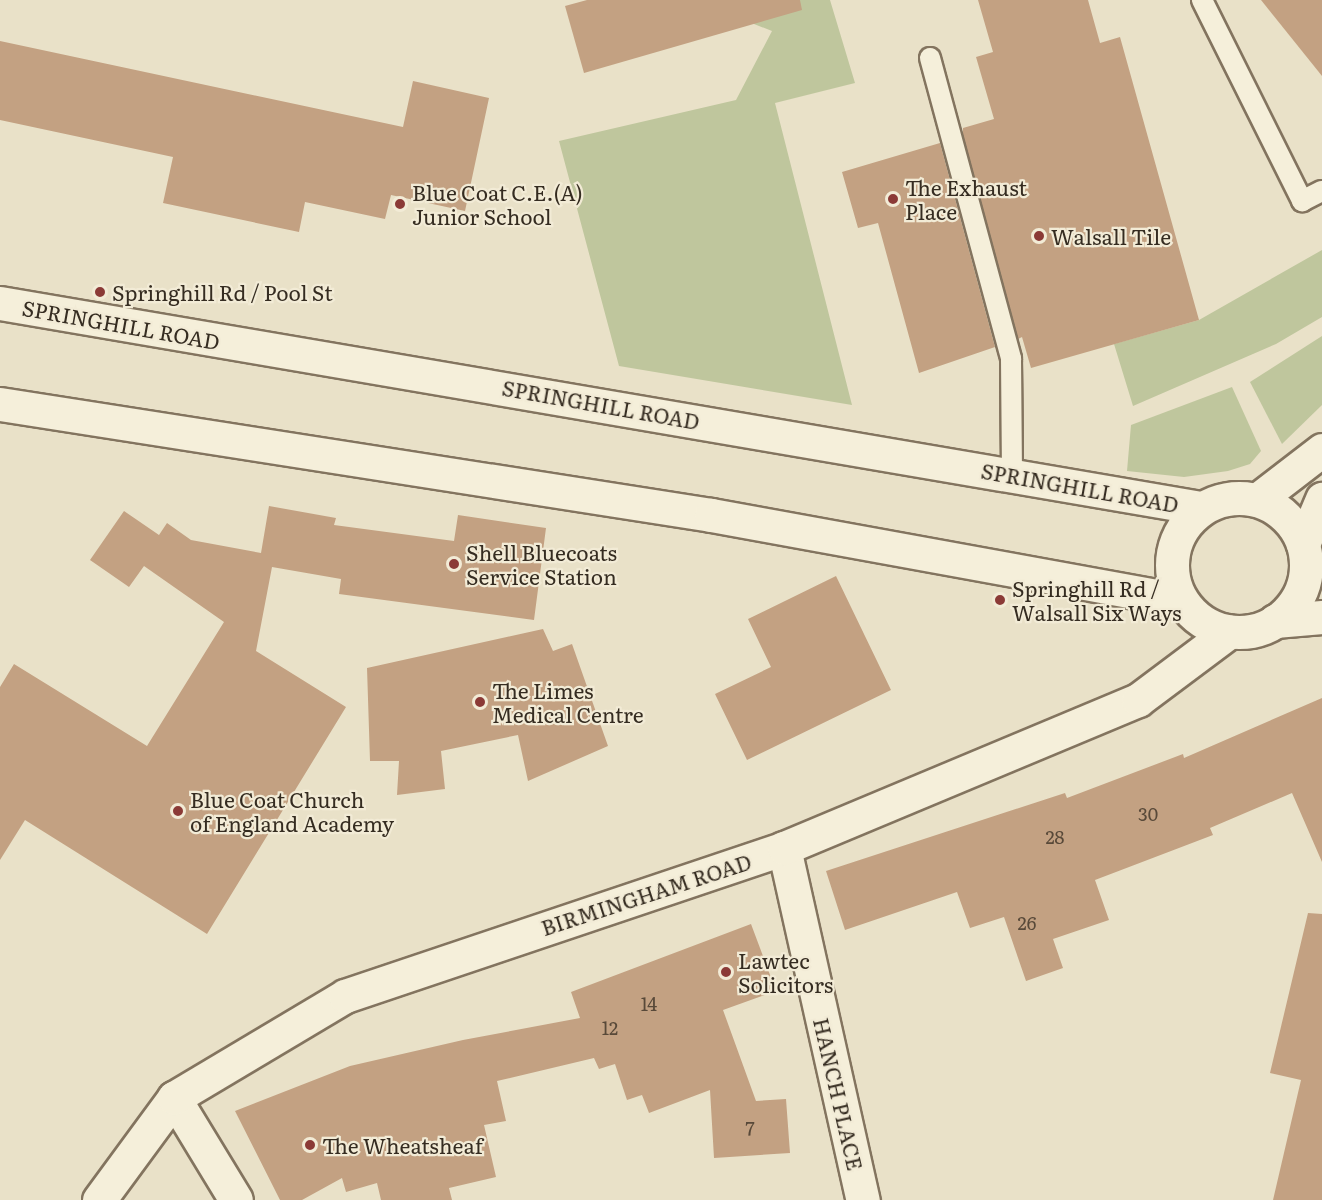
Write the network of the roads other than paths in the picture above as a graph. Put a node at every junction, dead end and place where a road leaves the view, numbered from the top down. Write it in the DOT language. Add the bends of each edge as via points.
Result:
graph roads {
  1 [pos="1202,0"];
  2 [pos="930,58"];
  3 [pos="1322,191"];
  4 [pos="0,303"];
  5 [pos="0,404"];
  6 [pos="1322,450"];
  7 [pos="1012,476"];
  8 [pos="1322,499"];
  9 [pos="1257,500"];
  10 [pos="1201,508"];
  11 [pos="1310,552"];
  12 [pos="1181,600"];
  13 [pos="1322,617"];
  14 [pos="1275,621"];
  15 [pos="1228,632"];
  16 [pos="784,848"];
  17 [pos="174,1098"];
  18 [pos="99,1200"];
  19 [pos="236,1200"];
  20 [pos="863,1200"];
  1 -- 3 [label="lane" via="1302,201"];
  2 -- 7 [label="lane" via="1011,358"];
  4 -- 7 [label="street, SPRINGHILL ROAD"];
  5 -- 12 [label="street" via="711,515"];
  6 -- 9 [label="street"];
  7 -- 10 [label="street, SPRINGHILL ROAD"];
  8 -- 11 [label="street"];
  9 -- 10 [label="street" via="1232,497"];
  9 -- 11 [label="street" via="1276,508 1293,525"];
  10 -- 12 [label="street" via="1184,525 1173,546 1172,574"];
  11 -- 14 [label="street" via="1301,590 1287,612"];
  12 -- 15 [label="street" via="1200,620"];
  13 -- 14 [label="street"];
  14 -- 15 [label="street" via="1253,631"];
  15 -- 16 [label="street, BIRMINGHAM ROAD" via="1138,700"];
  16 -- 17 [label="street, BIRMINGHAM ROAD" via="345,996"];
  16 -- 20 [label="street, HANCH PLACE"];
  17 -- 18 [label="street, BIRMINGHAM ROAD"];
  17 -- 19 [label="street"];
}
